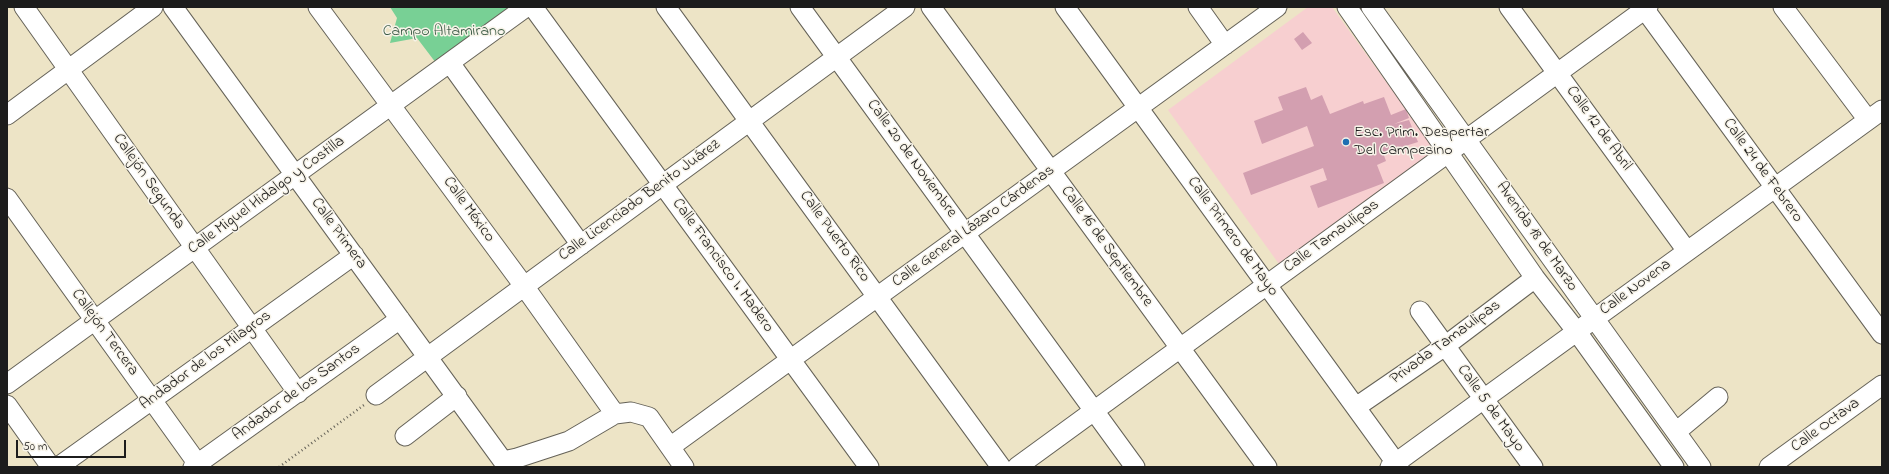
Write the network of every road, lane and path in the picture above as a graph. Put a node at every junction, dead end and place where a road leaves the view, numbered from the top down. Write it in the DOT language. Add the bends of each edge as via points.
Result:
graph roads {
  1 [pos="24,7"];
  2 [pos="153,7"];
  3 [pos="173,7"];
  4 [pos="318,7"];
  5 [pos="526,7"];
  6 [pos="533,7"];
  7 [pos="666,7"];
  8 [pos="800,7"];
  9 [pos="905,7"];
  10 [pos="931,7"];
  11 [pos="1065,7"];
  12 [pos="1198,7"];
  13 [pos="1277,7"];
  14 [pos="1347,7"];
  15 [pos="1371,7"];
  16 [pos="1509,7"];
  17 [pos="1783,7"];
  18 [pos="1645,8"];
  19 [pos="1225,45"];
  20 [pos="837,57"];
  21 [pos="450,63"];
  22 [pos="68,70"];
  23 [pos="1557,73"];
  24 [pos="391,106"];
  25 [pos="1138,108"];
  26 [pos="7,115"];
  27 [pos="1875,115"];
  28 [pos="749,121"];
  29 [pos="1467,139"];
  30 [pos="1448,152"];
  31 [pos="1051,171"];
  32 [pos="295,175"];
  33 [pos="663,185"];
  34 [pos="1775,188"];
  35 [pos="7,198"];
  36 [pos="965,234"];
  37 [pos="581,245"];
  38 [pos="194,248"];
  39 [pos="1687,251"];
  40 [pos="354,255"];
  41 [pos="1535,278"];
  42 [pos="1267,285"];
  43 [pos="524,286"];
  44 [pos="878,297"];
  45 [pos="1420,311"];
  46 [pos="400,318"];
  47 [pos="1594,319"];
  48 [pos="95,320"];
  49 [pos="251,328"];
  50 [pos="1577,332"];
  51 [pos="1882,334"];
  52 [pos="1444,346"];
  53 [pos="1180,348"];
  54 [pos="428,357"];
  55 [pos="791,360"];
  56 [pos="7,384"];
  57 [pos="1882,385"];
  58 [pos="298,393"];
  59 [pos="376,395"];
  60 [pos="457,396"];
  61 [pos="1718,397"];
  62 [pos="152,399"];
  63 [pos="1484,399"];
  64 [pos="7,405"];
  65 [pos="1356,407"];
  66 [pos="1094,411"];
  67 [pos="615,414"];
  68 [pos="1676,432"];
  69 [pos="405,436"];
  70 [pos="670,447"];
  71 [pos="197,466"];
  72 [pos="1395,466"];
  73 [pos="51,467"];
  74 [pos="58,467"];
  75 [pos="279,467"];
  76 [pos="684,467"];
  77 [pos="869,467"];
  78 [pos="1001,467"];
  79 [pos="1017,467"];
  80 [pos="1135,467"];
  81 [pos="1266,467"];
  82 [pos="1533,467"];
  83 [pos="1674,467"];
  84 [pos="1701,467"];
  85 [pos="1769,467"];
  1 -- 22 [label="street, Callejón Segunda"];
  2 -- 22 [label="street"];
  3 -- 32 [label="street, Calle Primera"];
  4 -- 24 [label="street, Calle México"];
  5 -- 21 [label="street, Calle Miguel Hidalgo y Costilla"];
  6 -- 33 [label="street, Calle Francisco I. Madero"];
  7 -- 28 [label="street, Calle Puerto Rico"];
  8 -- 20 [label="street, Calle 20 de Noviembre"];
  9 -- 20 [label="street, Calle Licenciado Benito Juárez"];
  10 -- 31 [label="street, Calle 16 de Septiembre"];
  11 -- 25 [label="street, Calle Primero de Mayo"];
  12 -- 19 [label="street"];
  13 -- 19 [label="street, Calle General Lázaro Cárdenas"];
  14 -- 30 [label="street, Avenida 18 de Marzo"];
  15 -- 29 [label="street, Avenida 18 de Marzo"];
  16 -- 23 [label="street, Calle 12 de Abril"];
  17 -- 27 [label="street"];
  18 -- 23 [label="street, Calle Tamaulipas"];
  18 -- 34 [label="street, Calle 24 de Febrero"];
  19 -- 25 [label="street, Calle General Lázaro Cárdenas"];
  20 -- 28 [label="street, Calle Licenciado Benito Juárez"];
  20 -- 36 [label="street, Calle 20 de Noviembre"];
  21 -- 24 [label="street, Calle Miguel Hidalgo y Costilla"];
  21 -- 37 [label="street"];
  22 -- 26 [label="street"];
  22 -- 38 [label="street, Callejón Segunda"];
  23 -- 29 [label="street, Calle Tamaulipas"];
  23 -- 39 [label="street, Calle 12 de Abril"];
  24 -- 32 [label="street, Calle Miguel Hidalgo y Costilla"];
  24 -- 43 [label="street, Calle México"];
  25 -- 31 [label="street, Calle General Lázaro Cárdenas"];
  25 -- 42 [label="street, Calle Primero de Mayo"];
  27 -- 34 [label="street, Calle Novena"];
  28 -- 33 [label="street, Calle Licenciado Benito Juárez"];
  28 -- 44 [label="street, Calle Puerto Rico"];
  29 -- 30 [label="street, Calle Tamaulipas"];
  29 -- 47 [label="street, Avenida 18 de Marzo"];
  30 -- 41 [label="street, Avenida 18 de Marzo"];
  30 -- 42 [label="street, Calle Tamaulipas"];
  31 -- 36 [label="street, Calle General Lázaro Cárdenas"];
  31 -- 53 [label="street, Calle 16 de Septiembre"];
  32 -- 38 [label="street, Calle Miguel Hidalgo y Costilla"];
  32 -- 40 [label="street, Calle Primera"];
  33 -- 37 [label="street, Calle Licenciado Benito Juárez"];
  33 -- 55 [label="street, Calle Francisco I. Madero"];
  34 -- 39 [label="street, Calle Novena"];
  34 -- 51 [label="street, Calle 24 de Febrero"];
  35 -- 48 [label="street, Callejón Tercera"];
  36 -- 44 [label="street, Calle General Lázaro Cárdenas"];
  36 -- 66 [label="street, Calle 20 de Noviembre"];
  37 -- 43 [label="street, Calle Licenciado Benito Juárez"];
  38 -- 48 [label="street, Calle Miguel Hidalgo y Costilla"];
  38 -- 49 [label="street, Callejón Segunda"];
  39 -- 47 [label="street, Calle Novena"];
  40 -- 46 [label="street, Calle Primera"];
  40 -- 49 [label="street, Andador de los Milagros"];
  41 -- 50 [label="street, Avenida 18 de Marzo"];
  41 -- 52 [label="street, Privada Tamaulipas"];
  42 -- 53 [label="street, Calle Tamaulipas"];
  42 -- 65 [label="street, Calle Primero de Mayo"];
  43 -- 54 [label="street, Calle Licenciado Benito Juárez"];
  43 -- 67 [label="street, Calle México"];
  44 -- 55 [label="street, Calle General Lázaro Cárdenas"];
  44 -- 78 [label="street, Calle Puerto Rico"];
  45 -- 52 [label="street, Calle 5 de Mayo"];
  46 -- 54 [label="street, Calle Primera"];
  46 -- 58 [label="street, Andador de los Santos"];
  47 -- 50 [label="street, Calle Novena"];
  47 -- 68 [label="street, Avenida 18 de Marzo"];
  48 -- 56 [label="street, Calle Miguel Hidalgo y Costilla"];
  48 -- 62 [label="street, Callejón Tercera"];
  49 -- 58 [label="street, Callejón Segunda"];
  49 -- 62 [label="street, Andador de los Milagros"];
  50 -- 63 [label="street, Calle Novena"];
  50 -- 83 [label="street, Avenida 18 de Marzo"];
  52 -- 63 [label="street, Calle 5 de Mayo"];
  52 -- 65 [label="street, Privada Tamaulipas"];
  53 -- 66 [label="street, Calle Tamaulipas"];
  53 -- 81 [label="street, Calle 16 de Septiembre"];
  54 -- 59 [label="street, Calle Licenciado Benito Juárez"];
  54 -- 60 [label="street, Calle Primera"];
  55 -- 70 [label="street, Calle General Lázaro Cárdenas"];
  55 -- 77 [label="street, Calle Francisco I. Madero"];
  57 -- 85 [label="street, Calle Octava"];
  58 -- 71 [label="street, Andador de los Santos"];
  59 -- 75 [label="path"];
  60 -- 67 [label="street, Calle Primera" via="503,461 569,441"];
  60 -- 69 [label="street"];
  61 -- 68 [label="street"];
  62 -- 71 [label="street, Callejón Tercera"];
  62 -- 74 [label="street, Andador de los Milagros"];
  63 -- 72 [label="street, Calle Novena"];
  63 -- 82 [label="street, Calle 5 de Mayo"];
  64 -- 73 [label="street"];
  65 -- 72 [label="street, Calle Primero de Mayo"];
  66 -- 79 [label="street, Calle Tamaulipas"];
  66 -- 80 [label="street, Calle 20 de Noviembre"];
  67 -- 70 [label="street" via="632,412 649,417"];
  68 -- 84 [label="street, Avenida 18 de Marzo"];
  70 -- 76 [label="street"];
}
